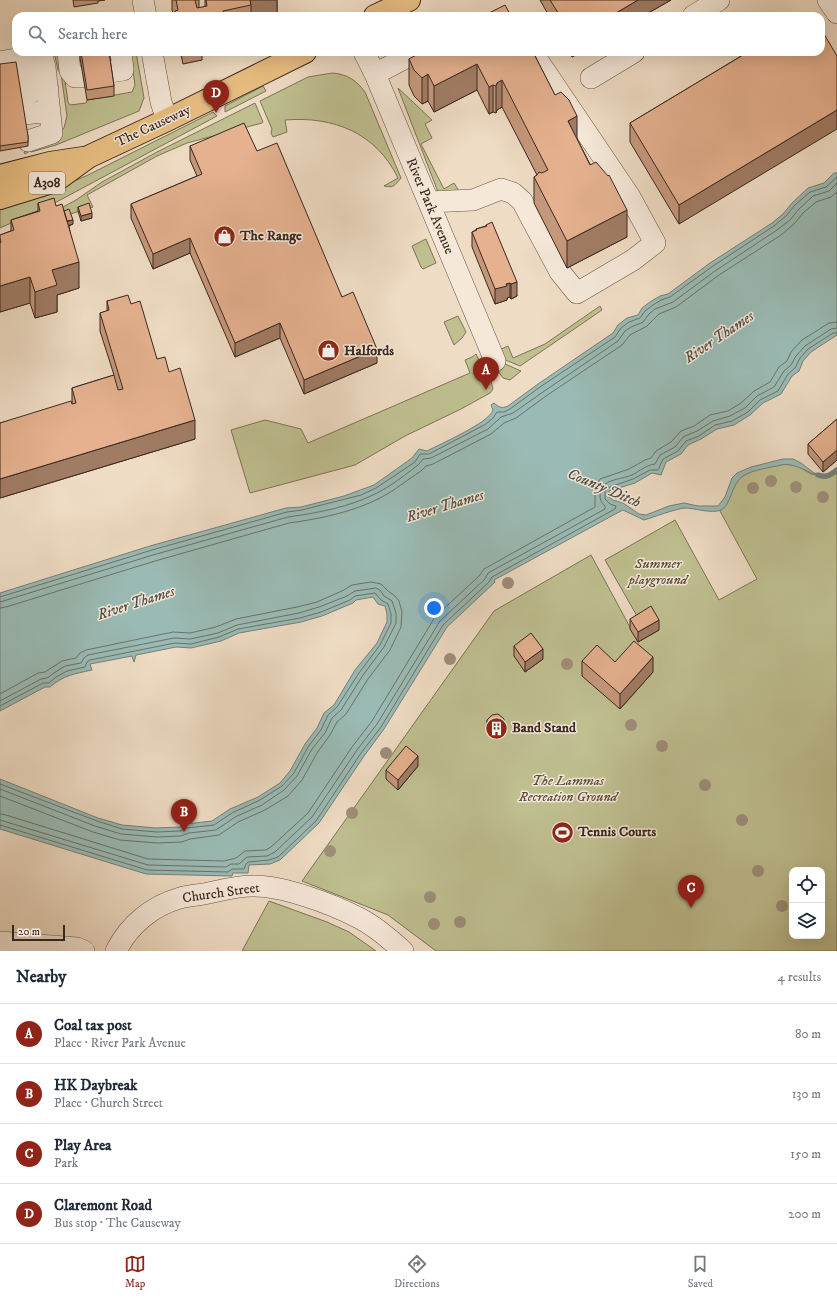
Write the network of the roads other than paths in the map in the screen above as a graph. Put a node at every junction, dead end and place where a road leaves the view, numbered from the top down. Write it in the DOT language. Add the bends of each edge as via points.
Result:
graph roads {
  1 [pos="143,0"];
  2 [pos="719,0"];
  3 [pos="828,0"];
  4 [pos="405,1"];
  5 [pos="145,12"];
  6 [pos="384,12"];
  7 [pos="700,12"];
  8 [pos="837,13"];
  9 [pos="33,56"];
  10 [pos="41,56"];
  11 [pos="68,56"];
  12 [pos="122,56"];
  13 [pos="153,56"];
  14 [pos="297,56"];
  15 [pos="369,56"];
  16 [pos="409,56"];
  17 [pos="535,56"];
  18 [pos="627,56"];
  19 [pos="0,62"];
  20 [pos="384,69"];
  21 [pos="110,72"];
  22 [pos="83,77"];
  23 [pos="591,78"];
  24 [pos="48,98"];
  25 [pos="166,120"];
  26 [pos="88,157"];
  27 [pos="0,176"];
  28 [pos="0,198"];
  29 [pos="428,202"];
  30 [pos="495,360"];
  31 [pos="0,942"];
  32 [pos="84,951"];
  33 [pos="116,951"];
  34 [pos="403,951"];
  1 -- 5 [label="street"];
  2 -- 7 [label="street"];
  3 -- 8 [label="street"];
  4 -- 6 [label="main road"];
  9 -- 19 [label="street"];
  10 -- 24 [label="street"];
  11 -- 22 [label="street" via="70,71 75,77"];
  12 -- 21 [label="street" via="124,70"];
  13 -- 25 [label="street"];
  14 -- 25 [label="main road, The Causeway / A308"];
  15 -- 20 [label="street, River Park Avenue"];
  16 -- 20 [label="street"];
  17 -- 29 [label="street" via="630,197 655,243 633,260 577,293 560,272 522,201 513,194 501,189 473,200"];
  18 -- 23 [label="street"];
  20 -- 29 [label="street, River Park Avenue"];
  24 -- 24 [label="street" via="23,107 52,133"];
  25 -- 26 [label="main road, The Causeway / A308"];
  26 -- 27 [label="main road, The Causeway / A308" via="50,163"];
  26 -- 28 [label="main road, The Causeway / A308" via="55,181"];
  29 -- 30 [label="street, River Park Avenue"];
  31 -- 32 [label="street" via="77,948"];
  33 -- 34 [label="street, Church Street" via="135,924 155,908 180,898 251,886 270,886 322,902 360,918"];
}
